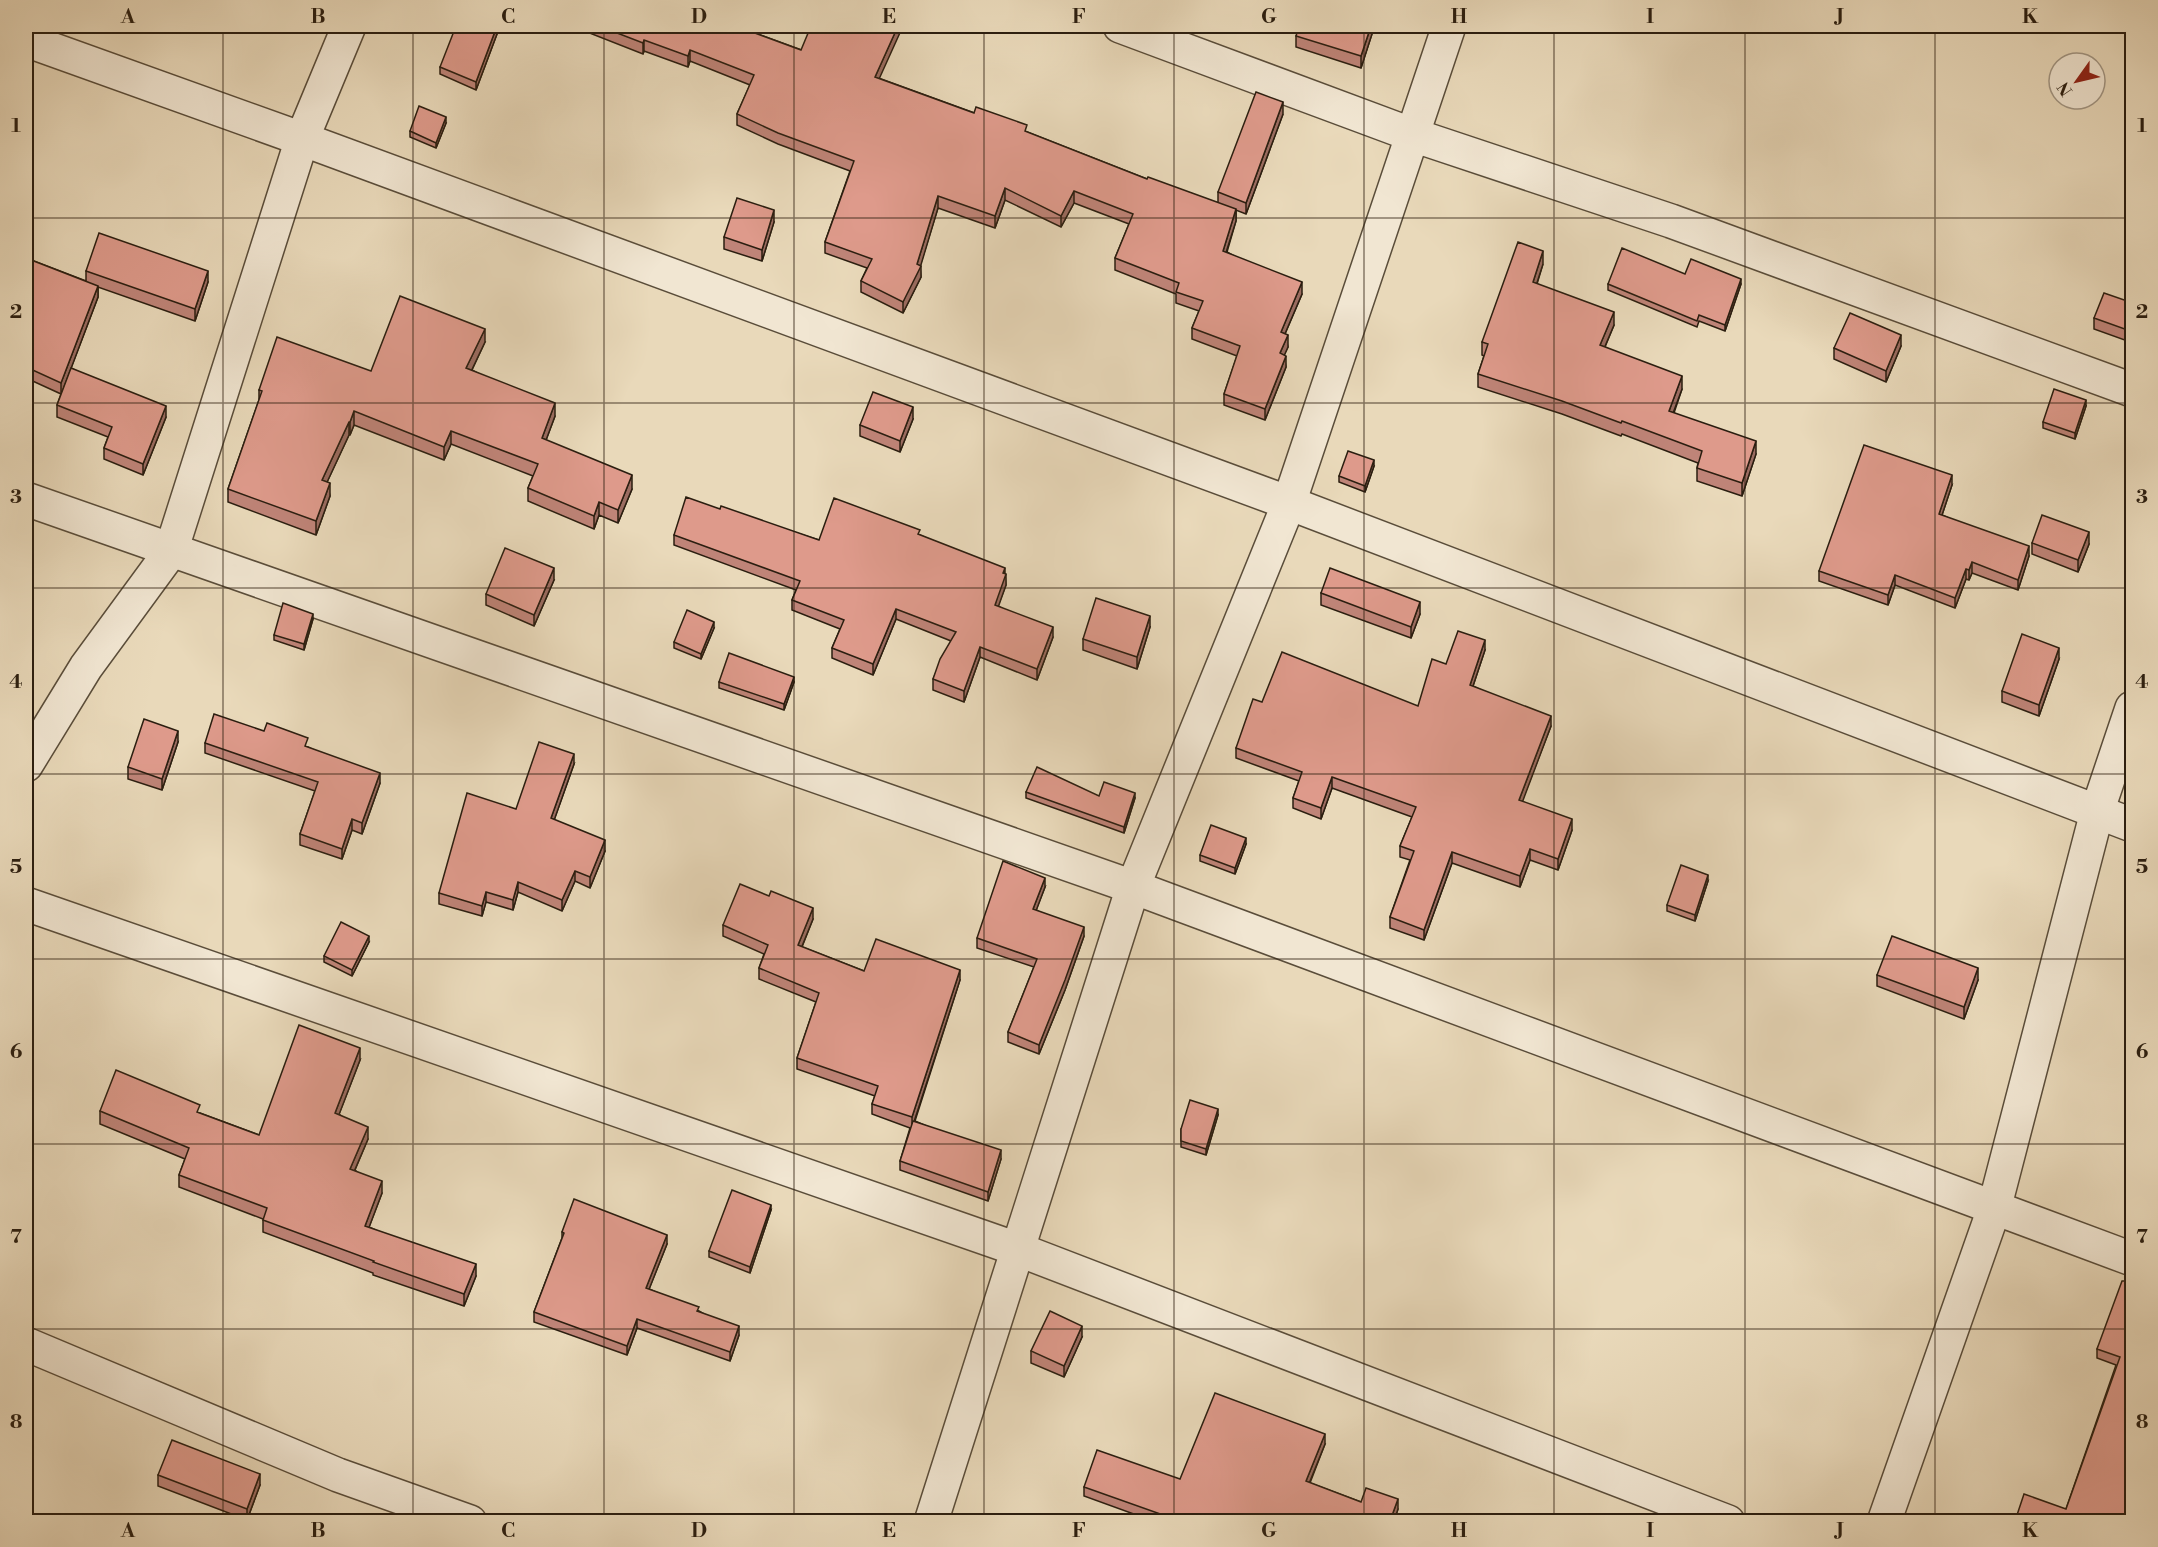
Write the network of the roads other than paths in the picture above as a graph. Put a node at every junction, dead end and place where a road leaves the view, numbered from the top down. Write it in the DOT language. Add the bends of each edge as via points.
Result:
graph roads {
  1 [pos="349,26"];
  2 [pos="1120,26"];
  3 [pos="1449,26"];
  4 [pos="26,40"];
  5 [pos="1413,135"];
  6 [pos="302,139"];
  7 [pos="2133,390"];
  8 [pos="1289,503"];
  9 [pos="31,504"];
  10 [pos="171,551"];
  11 [pos="2133,708"];
  12 [pos="26,765"];
  13 [pos="2097,812"];
  14 [pos="2133,825"];
  15 [pos="1133,887"];
  16 [pos="26,904"];
  17 [pos="1994,1209"];
  18 [pos="1017,1249"];
  19 [pos="2133,1259"];
  20 [pos="26,1344"];
  21 [pos="470,1521"];
  22 [pos="931,1521"];
  23 [pos="1728,1521"];
  24 [pos="1884,1521"];
  1 -- 6 [label="street"];
  2 -- 5 [label="street"];
  3 -- 5 [label="street"];
  4 -- 6 [label="street"];
  5 -- 7 [label="street" via="1671,220"];
  5 -- 8 [label="street"];
  6 -- 8 [label="street"];
  6 -- 10 [label="street"];
  8 -- 13 [label="street"];
  8 -- 15 [label="street"];
  9 -- 10 [label="street"];
  10 -- 12 [label="street" via="86,667"];
  10 -- 15 [label="street"];
  11 -- 13 [label="street"];
  13 -- 14 [label="street"];
  13 -- 17 [label="street"];
  15 -- 17 [label="street"];
  15 -- 18 [label="street"];
  16 -- 18 [label="street"];
  17 -- 19 [label="street"];
  17 -- 24 [label="street"];
  18 -- 22 [label="street"];
  18 -- 23 [label="street"];
  20 -- 21 [label="street" via="338,1475"];
}
